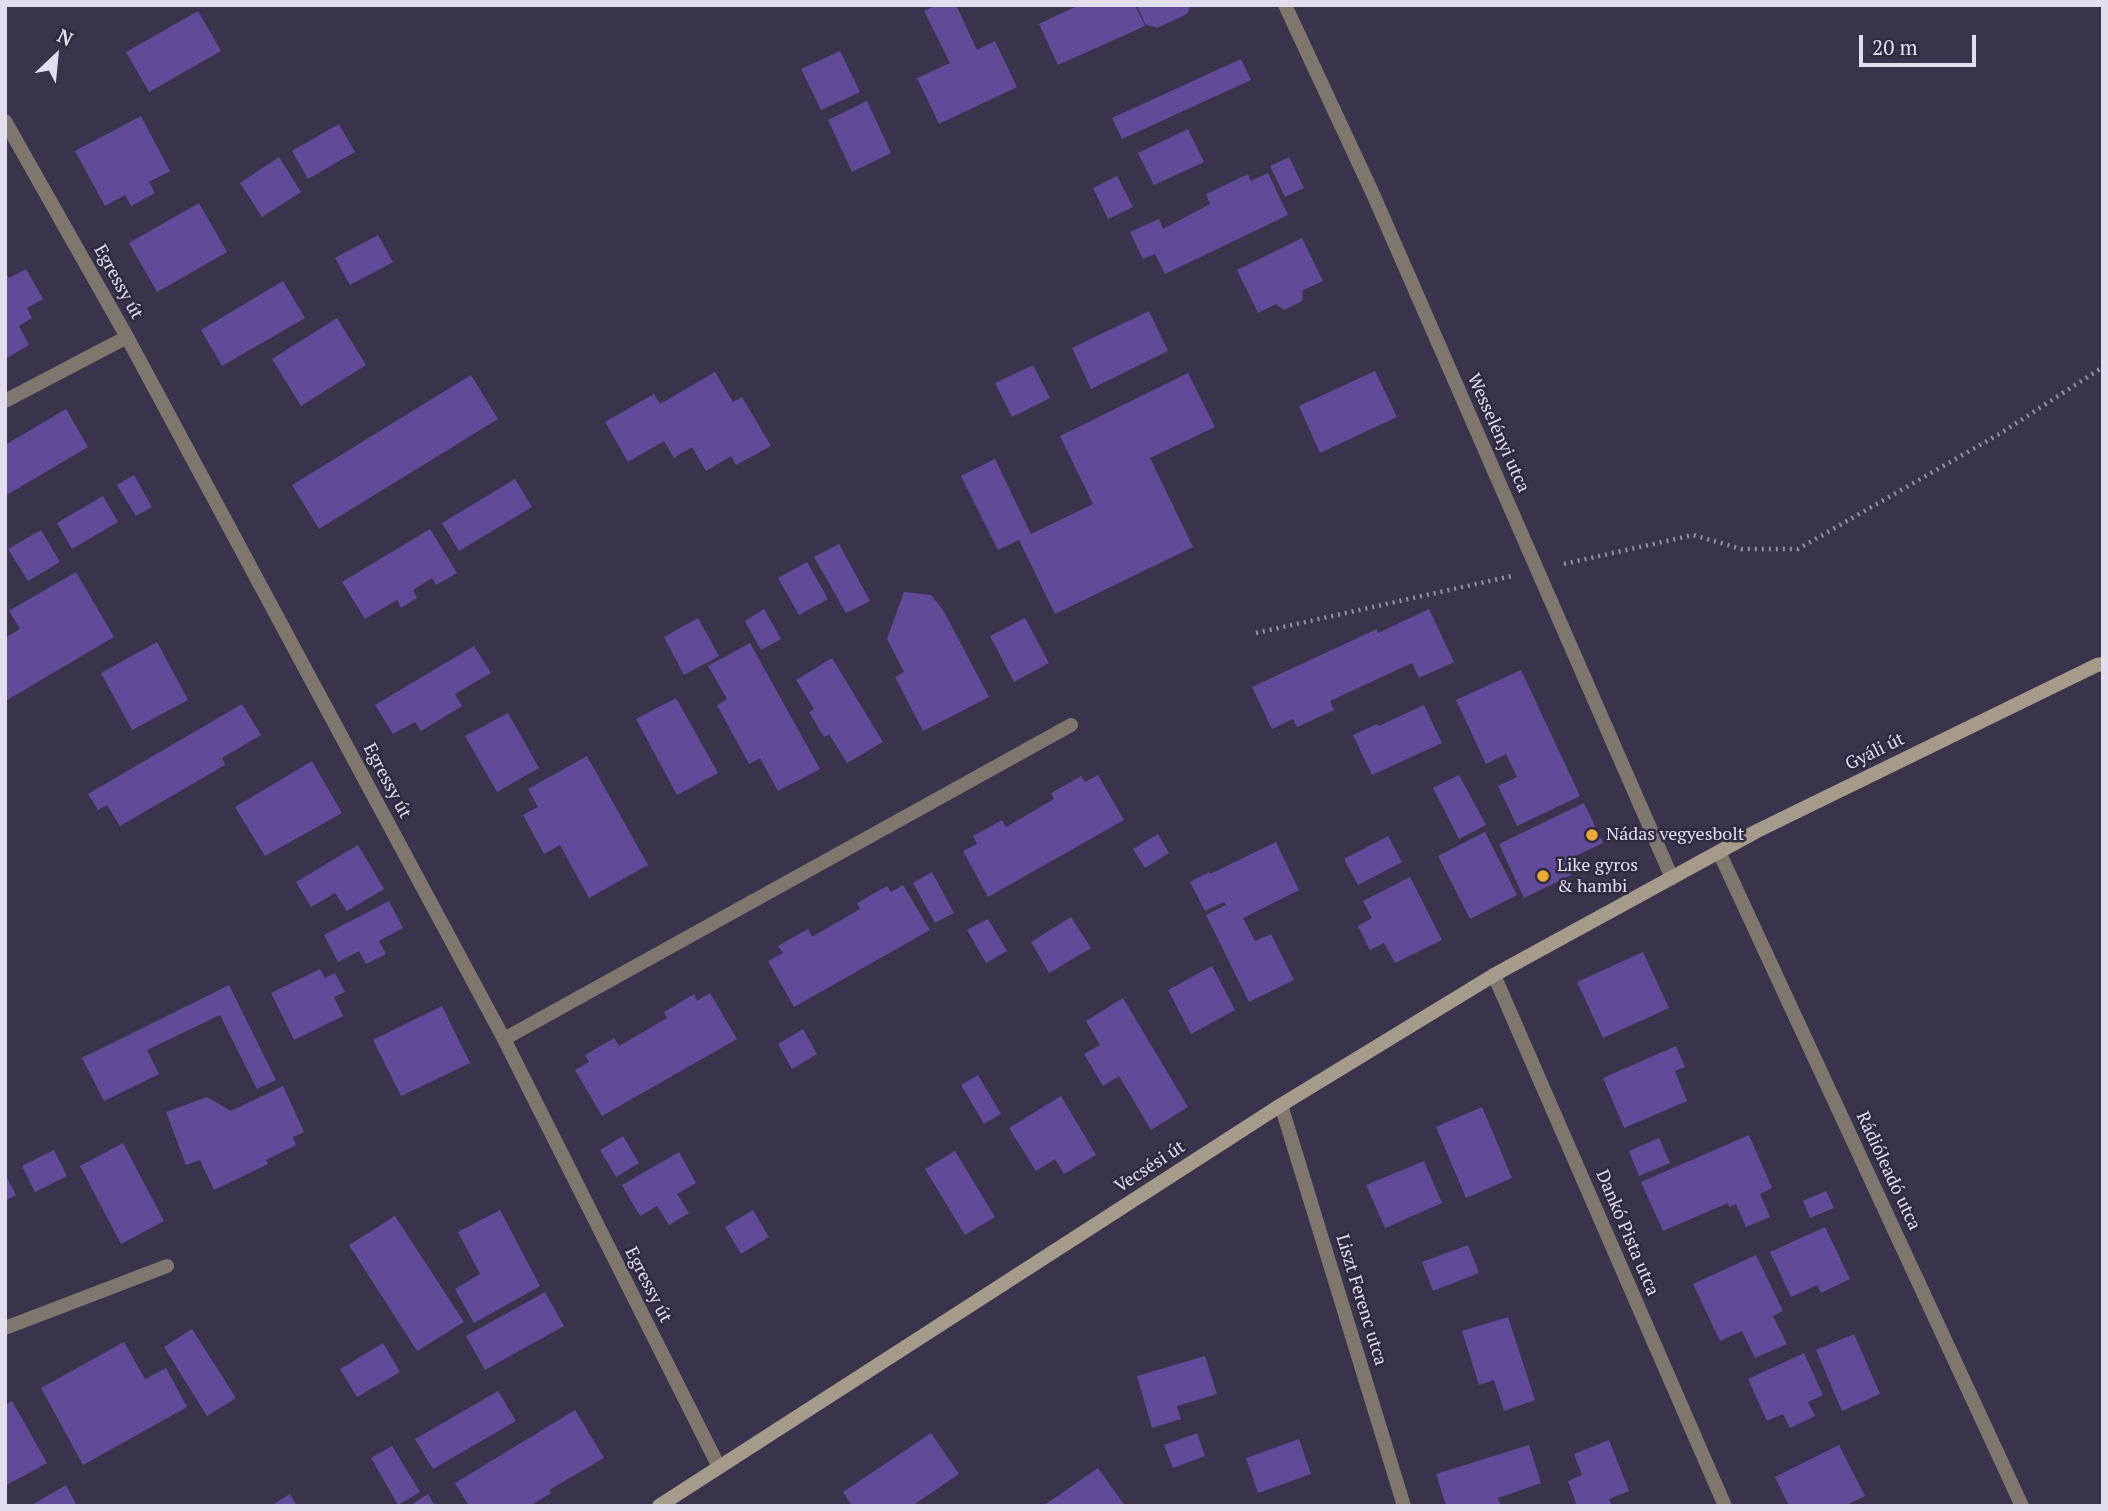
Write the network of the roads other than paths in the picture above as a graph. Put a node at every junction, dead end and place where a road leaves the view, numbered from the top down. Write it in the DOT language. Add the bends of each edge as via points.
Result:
graph roads {
  1 [pos="1285,5"];
  2 [pos="5,121"];
  3 [pos="127,337"];
  4 [pos="5,401"];
  5 [pos="2101,662"];
  6 [pos="1071,726"];
  7 [pos="1719,852"];
  8 [pos="1672,878"];
  9 [pos="1494,975"];
  10 [pos="503,1040"];
  11 [pos="1281,1105"];
  12 [pos="167,1266"];
  13 [pos="5,1328"];
  14 [pos="719,1467"];
  15 [pos="659,1506"];
  16 [pos="1404,1506"];
  17 [pos="1725,1506"];
  18 [pos="2022,1506"];
  1 -- 8 [label="street, Wesselényi utca" via="1379,207"];
  2 -- 3 [label="street, Egressy út"];
  3 -- 4 [label="street"];
  3 -- 10 [label="street, Egressy út"];
  5 -- 7 [label="main road, Gyáli út"];
  6 -- 10 [label="street"];
  7 -- 8 [label="main road, Gyáli út"];
  7 -- 18 [label="street, Rádióleadó utca"];
  8 -- 9 [label="main road, Vecsési út"];
  9 -- 11 [label="main road, Vecsési út"];
  9 -- 17 [label="street, Dankó Pista utca"];
  10 -- 14 [label="street, Egressy út"];
  11 -- 14 [label="main road, Vecsési út"];
  11 -- 16 [label="street, Liszt Ferenc utca"];
  12 -- 13 [label="street"];
  14 -- 15 [label="main road, Vecsési út"];
}
